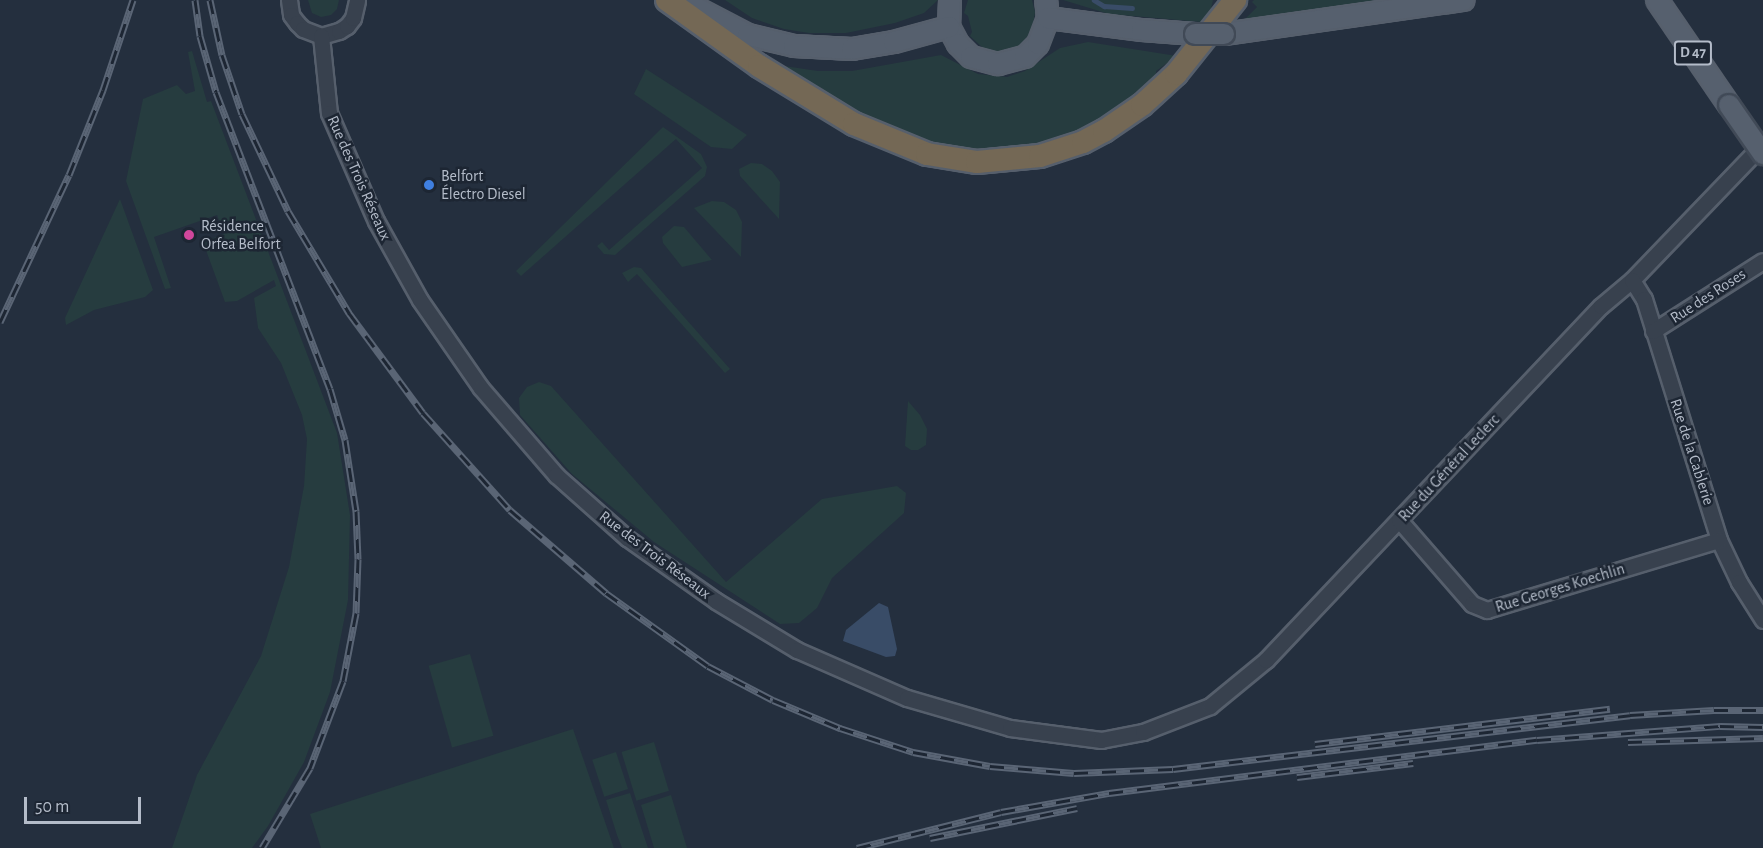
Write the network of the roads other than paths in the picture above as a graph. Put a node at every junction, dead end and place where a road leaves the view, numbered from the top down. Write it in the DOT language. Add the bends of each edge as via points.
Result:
graph roads {
  1 [pos="289,0"];
  2 [pos="357,0"];
  3 [pos="667,0"];
  4 [pos="681,0"];
  5 [pos="950,0"];
  6 [pos="1235,0"];
  7 [pos="1464,0"];
  8 [pos="1657,0"];
  9 [pos="1047,9"];
  10 [pos="950,27"];
  11 [pos="321,36"];
  12 [pos="1763,144"];
  13 [pos="1763,154"];
  14 [pos="1763,261"];
  15 [pos="1632,280"];
  16 [pos="1653,331"];
  17 [pos="1400,520"];
  18 [pos="1719,540"];
  19 [pos="1763,620"];
  20 [pos="1101,740"];
  1 -- 11 [label="street" via="291,15 297,23"];
  2 -- 11 [label="street" via="347,26"];
  3 -- 6 [label="highway" via="759,66 854,124 927,154 976,162 1040,156 1104,131 1142,105 1176,74"];
  4 -- 10 [label="main road" via="747,35 794,46 852,49"];
  5 -- 10 [label="main road"];
  7 -- 9 [label="main road, bridge" via="1224,34 1132,29"];
  8 -- 13 [label="main road, D 47, bridge"];
  9 -- 10 [label="main road" via="1043,36 1032,51 1016,61 980,61 964,51"];
  11 -- 20 [label="street, Rue des Trois Réseaux" via="329,113 376,221 420,300 481,388 556,475 627,538 716,601 797,650 907,698 1010,728"];
  12 -- 15 [label="street, Rue du Général Leclerc"];
  14 -- 16 [label="street, Rue des Roses"];
  15 -- 16 [label="street, Rue de la Cablerie" via="1644,299"];
  15 -- 17 [label="street, Rue du Général Leclerc" via="1601,306"];
  16 -- 18 [label="street, Rue de la Cablerie"];
  17 -- 18 [label="street, Rue Georges Koechlin" via="1472,604 1487,610"];
  17 -- 20 [label="street, Rue du Général Leclerc" via="1266,660 1210,706 1143,732"];
  18 -- 19 [label="street, Rue de la Cablerie"];
}
